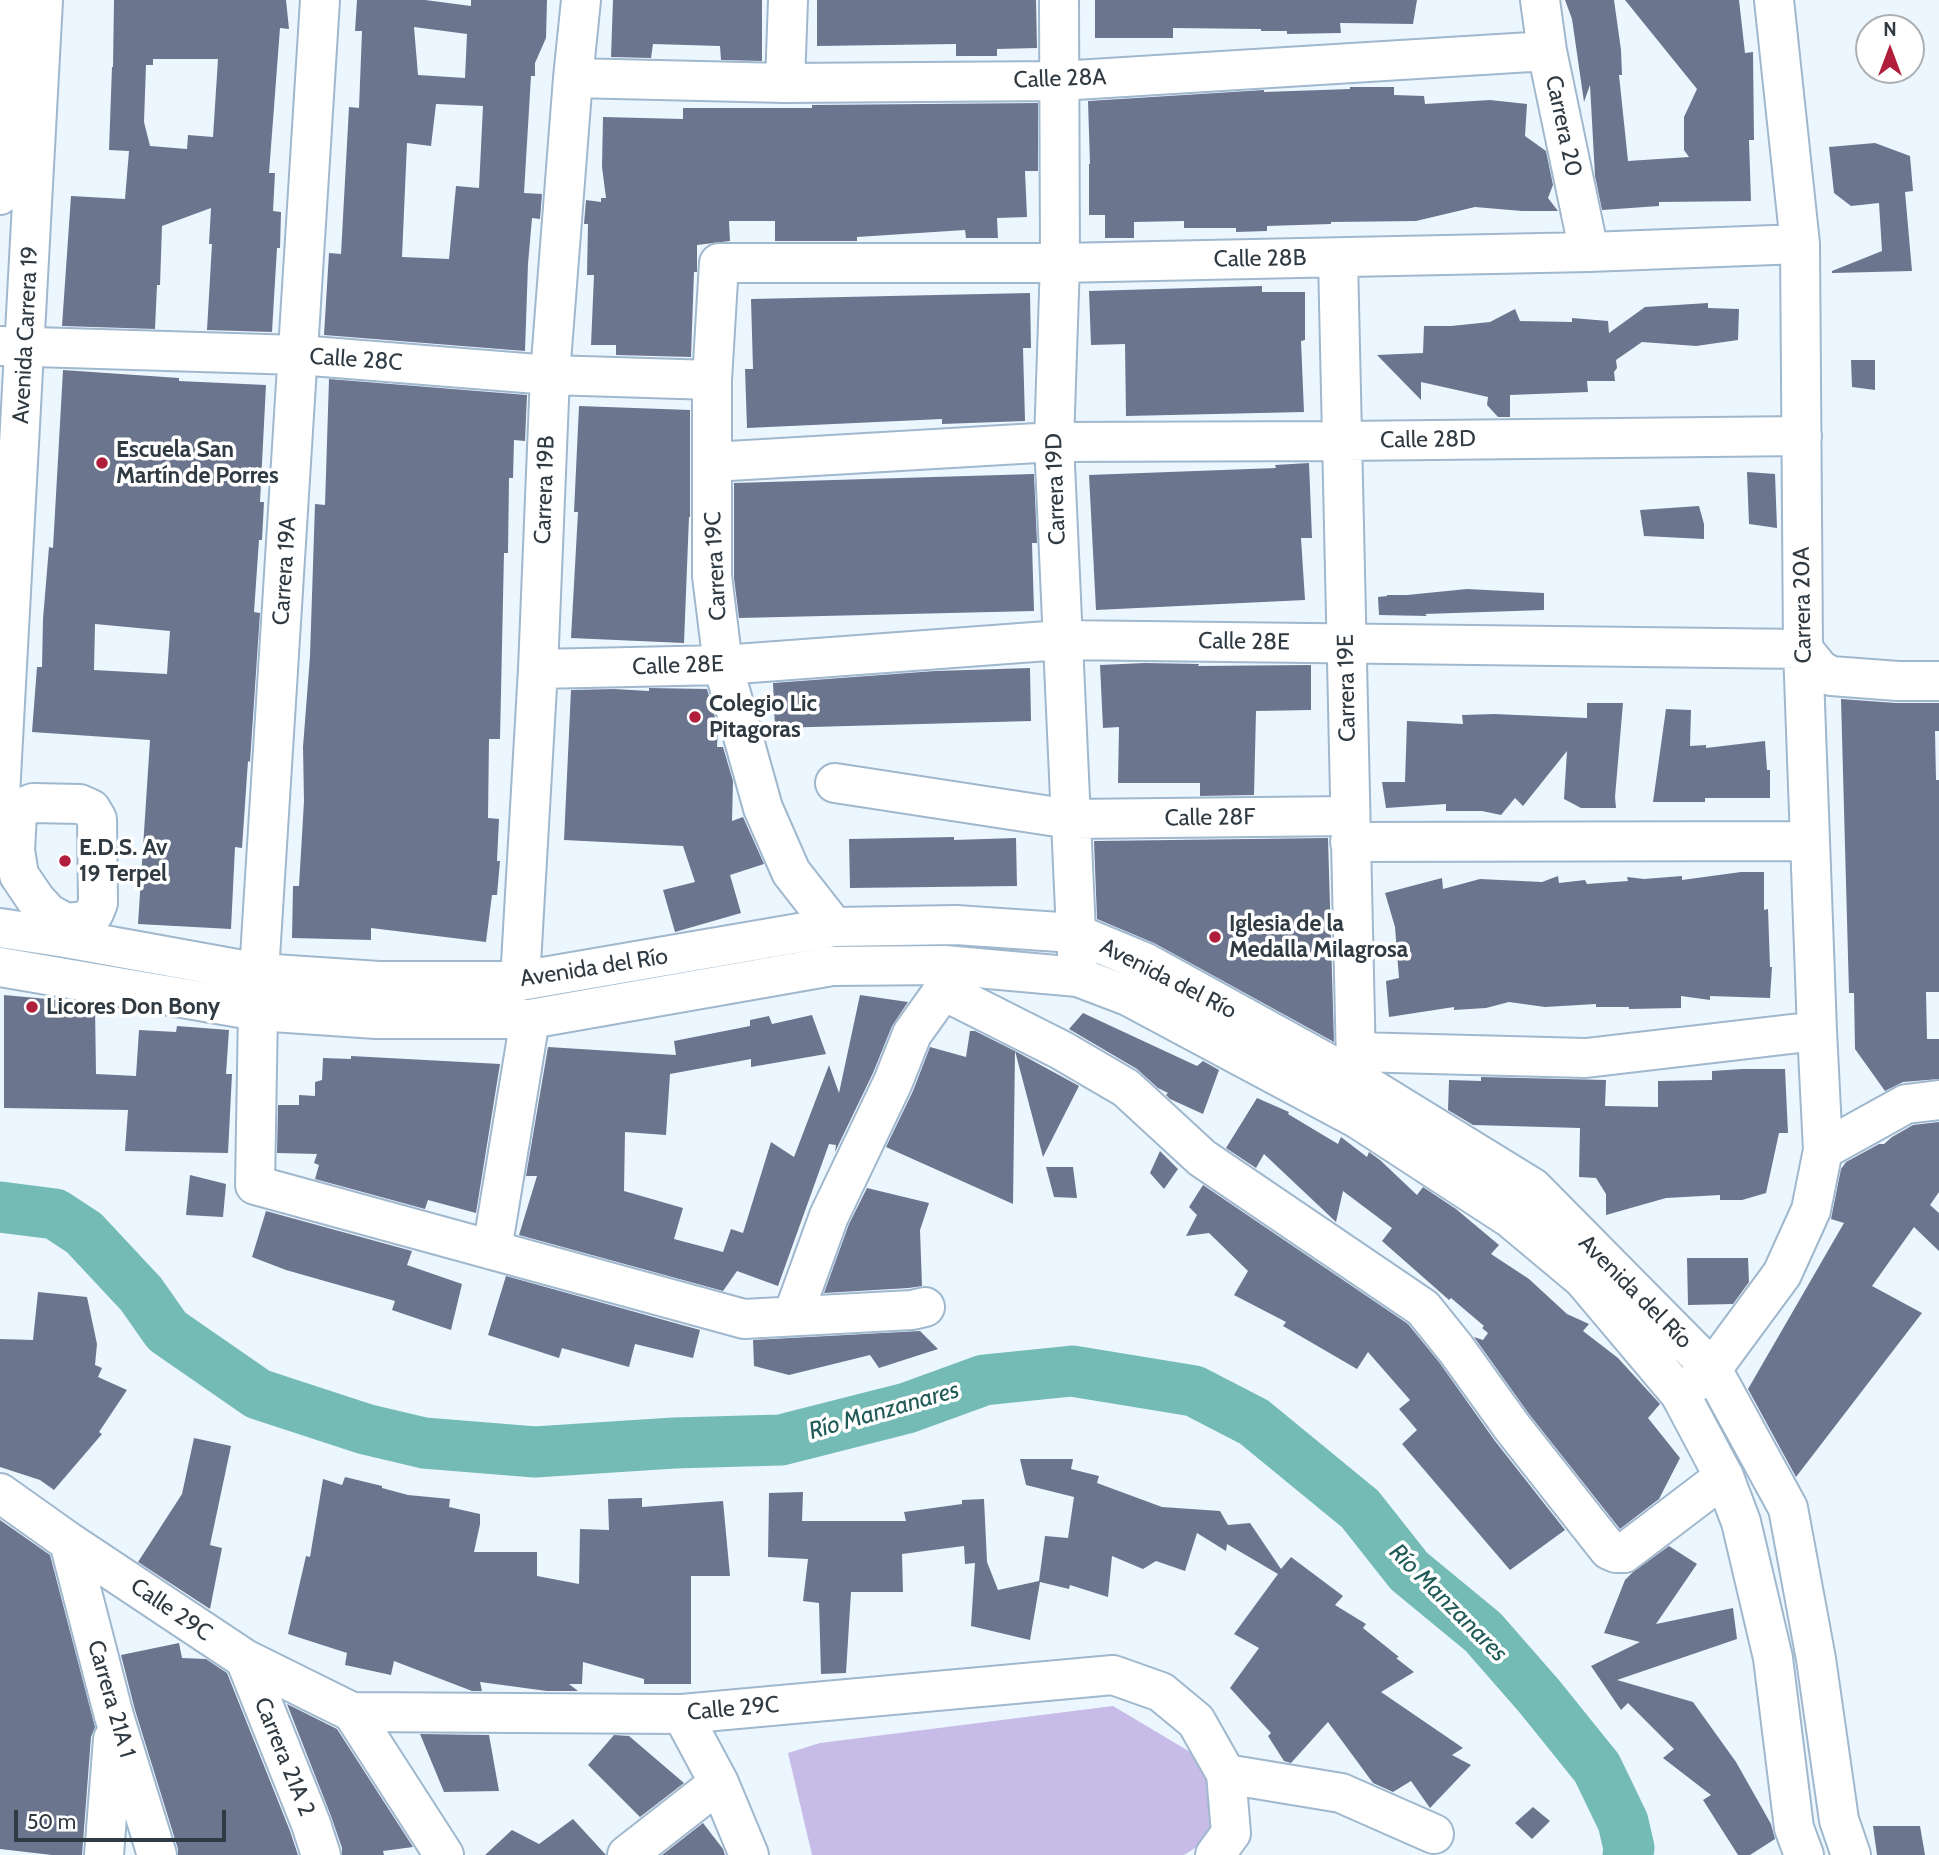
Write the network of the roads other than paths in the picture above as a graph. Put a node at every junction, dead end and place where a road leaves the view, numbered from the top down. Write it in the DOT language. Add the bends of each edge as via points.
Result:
graph roads {
  1 [pos="43,0"];
  2 [pos="320,0"];
  3 [pos="582,0"];
  4 [pos="788,0"];
  5 [pos="1059,0"];
  6 [pos="1539,0"];
  7 [pos="1774,0"];
  8 [pos="7,16"];
  9 [pos="1547,51"];
  10 [pos="573,78"];
  11 [pos="1059,80"];
  12 [pos="785,83"];
  13 [pos="0,195"];
  14 [pos="1800,244"];
  15 [pos="1589,252"];
  16 [pos="1338,258"];
  17 [pos="719,263"];
  18 [pos="1060,263"];
  19 [pos="13,347"];
  20 [pos="299,355"];
  21 [pos="550,375"];
  22 [pos="712,380"];
  23 [pos="1802,436"];
  24 [pos="1342,441"];
  25 [pos="1054,442"];
  26 [pos="712,462"];
  27 [pos="1062,640"];
  28 [pos="1346,643"];
  29 [pos="1803,649"];
  30 [pos="723,665"];
  31 [pos="538,669"];
  32 [pos="1939,681"];
  33 [pos="835,783"];
  34 [pos="0,795"];
  35 [pos="1070,819"];
  36 [pos="1350,829"];
  37 [pos="1810,841"];
  38 [pos="7,850"];
  39 [pos="834,927"];
  40 [pos="0,928"];
  41 [pos="66,931"];
  42 [pos="1074,933"];
  43 [pos="0,967"];
  44 [pos="259,974"];
  45 [pos="1078,977"];
  46 [pos="951,978"];
  47 [pos="520,981"];
  48 [pos="258,1011"];
  49 [pos="530,1019"];
  50 [pos="1816,1031"];
  51 [pos="1356,1065"];
  52 [pos="1939,1100"];
  53 [pos="1358,1119"];
  54 [pos="1823,1150"];
  55 [pos="492,1250"];
  56 [pos="925,1307"];
  57 [pos="793,1315"];
  58 [pos="1712,1369"];
  59 [pos="1680,1394"];
  60 [pos="1724,1477"];
  61 [pos="0,1493"];
  62 [pos="69,1542"];
  63 [pos="246,1659"];
  64 [pos="352,1712"];
  65 [pos="682,1714"];
  66 [pos="114,1716"];
  67 [pos="1226,1774"];
  68 [pos="719,1783"];
  69 [pos="1434,1834"];
  70 [pos="104,1855"];
  71 [pos="157,1855"];
  72 [pos="321,1855"];
  73 [pos="444,1855"];
  74 [pos="627,1855"];
  75 [pos="749,1855"];
  76 [pos="1216,1855"];
  77 [pos="1804,1855"];
  78 [pos="1851,1855"];
  1 -- 19 [label="street, Avenida Carrera 19"];
  2 -- 20 [label="street, Carrera 19A"];
  3 -- 10 [label="street, Carrera 19B"];
  4 -- 12 [label="street"];
  5 -- 11 [label="street, Carrera 19D"];
  6 -- 9 [label="street, Carrera 20"];
  7 -- 14 [label="street, Carrera 20A"];
  8 -- 13 [label="street"];
  9 -- 11 [label="street, Calle 28A"];
  9 -- 15 [label="street, Carrera 20"];
  10 -- 12 [label="street, Calle 28A"];
  10 -- 21 [label="street, Carrera 19B"];
  11 -- 12 [label="street, Calle 28A"];
  11 -- 18 [label="street, Carrera 19D"];
  14 -- 15 [label="street, Calle 28B"];
  14 -- 23 [label="street, Carrera 20A"];
  15 -- 16 [label="street, Calle 28B"];
  16 -- 18 [label="street, Calle 28B"];
  16 -- 24 [label="street, Carrera 19E"];
  17 -- 18 [label="street, Calle 28B"];
  17 -- 22 [label="street, Carrera 19C"];
  18 -- 25 [label="street, Carrera 19D"];
  19 -- 20 [label="street, Calle 28C"];
  19 -- 34 [label="street, Avenida Carrera 19"];
  20 -- 21 [label="street, Calle 28C"];
  20 -- 44 [label="street, Carrera 19A"];
  21 -- 22 [label="street, Calle 28C"];
  21 -- 31 [label="street, Carrera 19B"];
  22 -- 26 [label="street, Carrera 19C"];
  23 -- 24 [label="street, Calle 28D"];
  23 -- 29 [label="street, Carrera 20A"];
  24 -- 25 [label="street, Calle 28D"];
  24 -- 28 [label="street, Carrera 19E"];
  25 -- 26 [label="street, Calle 28D"];
  25 -- 27 [label="street, Carrera 19D"];
  26 -- 30 [label="street, Carrera 19C" via="712,576"];
  27 -- 28 [label="street, Calle 28E"];
  27 -- 30 [label="street, Calle 28E"];
  27 -- 35 [label="street, Carrera 19D"];
  28 -- 29 [label="street, Calle 28E"];
  28 -- 36 [label="street, Carrera 19E"];
  29 -- 32 [label="street" via="1831,676"];
  29 -- 37 [label="street, Carrera 20A"];
  30 -- 31 [label="street, Calle 28E"];
  30 -- 39 [label="street, Carrera 19C" via="763,808 791,872"];
  31 -- 47 [label="street, Carrera 19B"];
  33 -- 35 [label="street, Calle 28F"];
  35 -- 36 [label="street, Calle 28F"];
  35 -- 42 [label="street, Carrera 19D"];
  36 -- 37 [label="street, Calle 28F"];
  36 -- 51 [label="street, Carrera 19E"];
  37 -- 50 [label="street, Carrera 20A"];
  38 -- 41 [label="street" via="36,900"];
  38 -- 41 [label="street" via="23,807 33,803 91,808 97,819 98,903 86,921"];
  39 -- 42 [label="street, Avenida del Río" via="956,925"];
  39 -- 47 [label="street, Avenida del Río"];
  40 -- 41 [label="street, Avenida del Río"];
  41 -- 44 [label="street, Avenida del Río"];
  42 -- 45 [label="street, Carrera 19D"];
  42 -- 51 [label="street, Avenida del Río"];
  43 -- 48 [label="street, Avenida del Río"];
  44 -- 47 [label="street, Avenida del Río" via="379,981"];
  45 -- 46 [label="street, Avenida del Río"];
  45 -- 53 [label="street, Avenida del Río" via="1128,996"];
  46 -- 49 [label="street, Avenida del Río" via="832,965"];
  46 -- 57 [label="street" via="912,1034 829,1216"];
  46 -- 60 [label="street" via="1126,1088 1202,1158 1423,1308 1609,1550 1624,1553"];
  48 -- 49 [label="street, Avenida del Río" via="376,1019"];
  48 -- 55 [label="street" via="255,1185"];
  49 -- 55 [label="street"];
  50 -- 51 [label="street" via="1586,1059"];
  50 -- 54 [label="street, Carrera 20A"];
  51 -- 53 [label="street, Carrera 19E"];
  51 -- 58 [label="street, Avenida del Río" via="1533,1188"];
  52 -- 54 [label="street" via="1906,1104"];
  53 -- 59 [label="street, Avenida del Río" via="1510,1218 1583,1279"];
  54 -- 58 [label="street, Carrera 20A" via="1811,1210 1782,1274"];
  55 -- 57 [label="street" via="744,1319"];
  56 -- 57 [label="street"];
  58 -- 59 [label="street, Carrera 20A"];
  58 -- 78 [label="street, Avenida del Río" via="1788,1508 1839,1820"];
  59 -- 60 [label="street, Avenida del Río"];
  60 -- 77 [label="street, Avenida del Río" via="1741,1522 1773,1658 1794,1828"];
  61 -- 62 [label="street, Calle 29C"];
  62 -- 63 [label="street, Calle 29C"];
  62 -- 66 [label="street, Carrera 21A 1"];
  63 -- 64 [label="street, Calle 29C"];
  63 -- 72 [label="street, Carrera 21A 2"];
  64 -- 65 [label="street, Calle 29C"];
  64 -- 73 [label="street"];
  65 -- 67 [label="street, Calle 29C" via="1113,1675 1161,1692 1196,1721"];
  65 -- 68 [label="street"];
  66 -- 70 [label="street"];
  66 -- 71 [label="street, Carrera 21A 1"];
  67 -- 69 [label="street" via="1342,1793"];
  67 -- 76 [label="street" via="1231,1833"];
  68 -- 74 [label="street"];
  68 -- 75 [label="street"];
}
